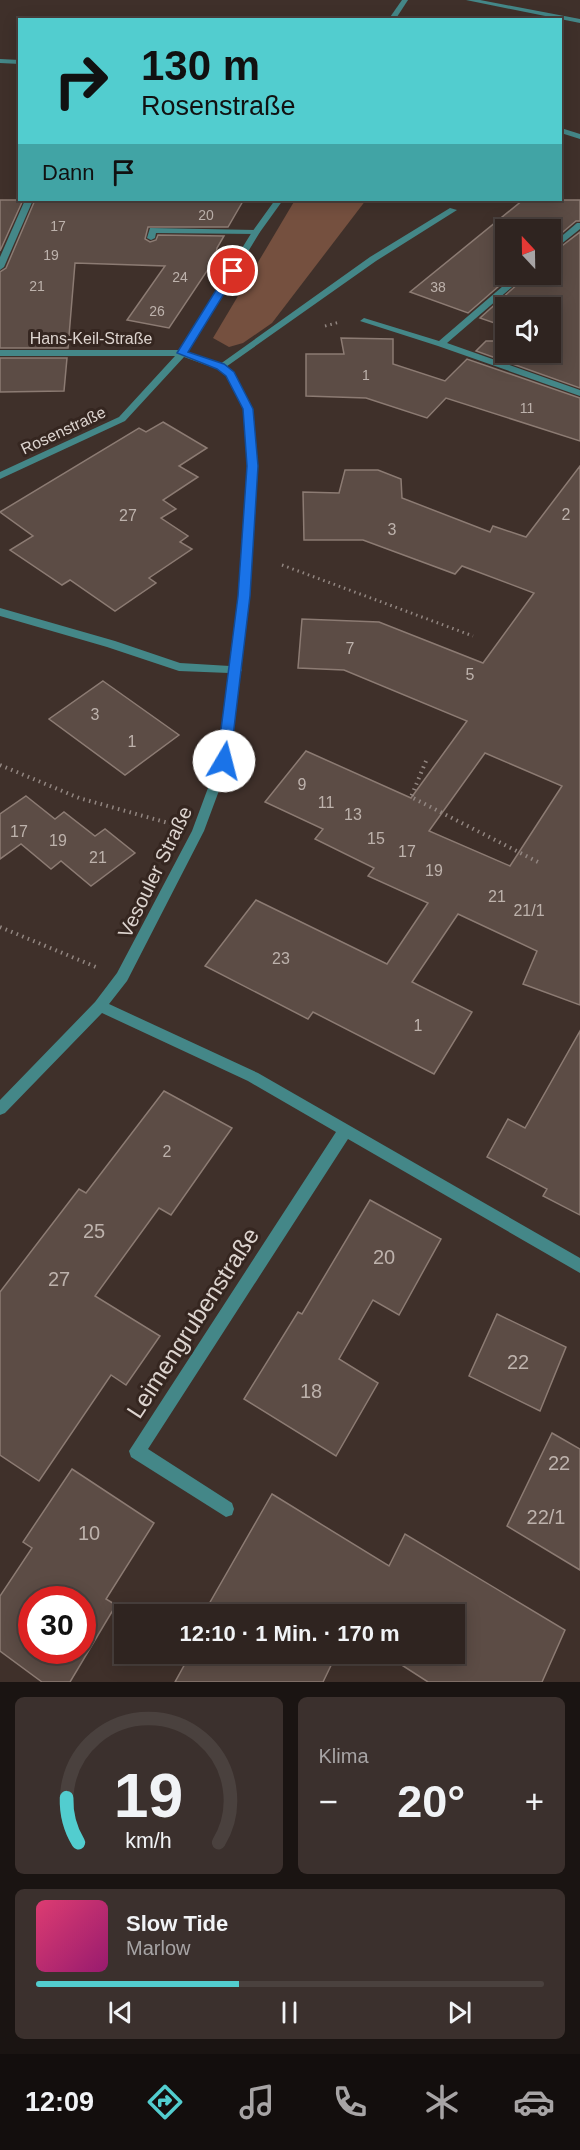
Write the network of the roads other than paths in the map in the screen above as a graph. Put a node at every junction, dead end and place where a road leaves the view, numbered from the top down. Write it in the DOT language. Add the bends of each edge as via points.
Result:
graph roads {
  1 [pos="405,0"];
  2 [pos="469,0"];
  3 [pos="392,18"];
  4 [pos="580,21"];
  5 [pos="0,61"];
  6 [pos="18,62"];
  7 [pos="562,130"];
  8 [pos="580,136"];
  9 [pos="29,201"];
  10 [pos="278,201"];
  11 [pos="453,210"];
  12 [pos="580,225"];
  13 [pos="256,232"];
  14 [pos="151,238"];
  15 [pos="561,241"];
  16 [pos="0,267"];
  17 [pos="510,285"];
  18 [pos="364,321"];
  19 [pos="441,344"];
  20 [pos="0,353"];
  21 [pos="182,353"];
  22 [pos="220,367"];
  23 [pos="580,393"];
  24 [pos="0,476"];
  25 [pos="0,612"];
  26 [pos="237,670"];
  27 [pos="100,1006"];
  28 [pos="0,1109"];
  29 [pos="345,1131"];
  30 [pos="580,1266"];
  31 [pos="226,1509"];
  1 -- 3 [label="street"];
  2 -- 4 [label="street"];
  5 -- 6 [label="street"];
  7 -- 8 [label="street"];
  9 -- 16 [label="street"];
  10 -- 13 [label="street, Rosenstraße"];
  11 -- 22 [label="street" via="373,259"];
  12 -- 15 [label="street"];
  13 -- 14 [label="street" via="153,230"];
  13 -- 21 [label="street, Rosenstraße"];
  17 -- 19 [label="street"];
  18 -- 19 [label="street"];
  19 -- 23 [label="street"];
  20 -- 21 [label="street, Hans-Keil-Straße"];
  21 -- 22 [label="street"];
  21 -- 24 [label="street, Rosenstraße" via="122,419"];
  22 -- 26 [label="street, Vesouler Straße" via="230,374 248,409 253,466"];
  25 -- 26 [label="street" via="180,668"];
  26 -- 27 [label="street, Vesouler Straße" via="224,761 198,831 122,977"];
  27 -- 28 [label="street, Vesouler Straße"];
  27 -- 29 [label="street" via="253,1077"];
  29 -- 30 [label="street"];
  29 -- 31 [label="street, Leimengrubenstraße" via="137,1450"];
}
